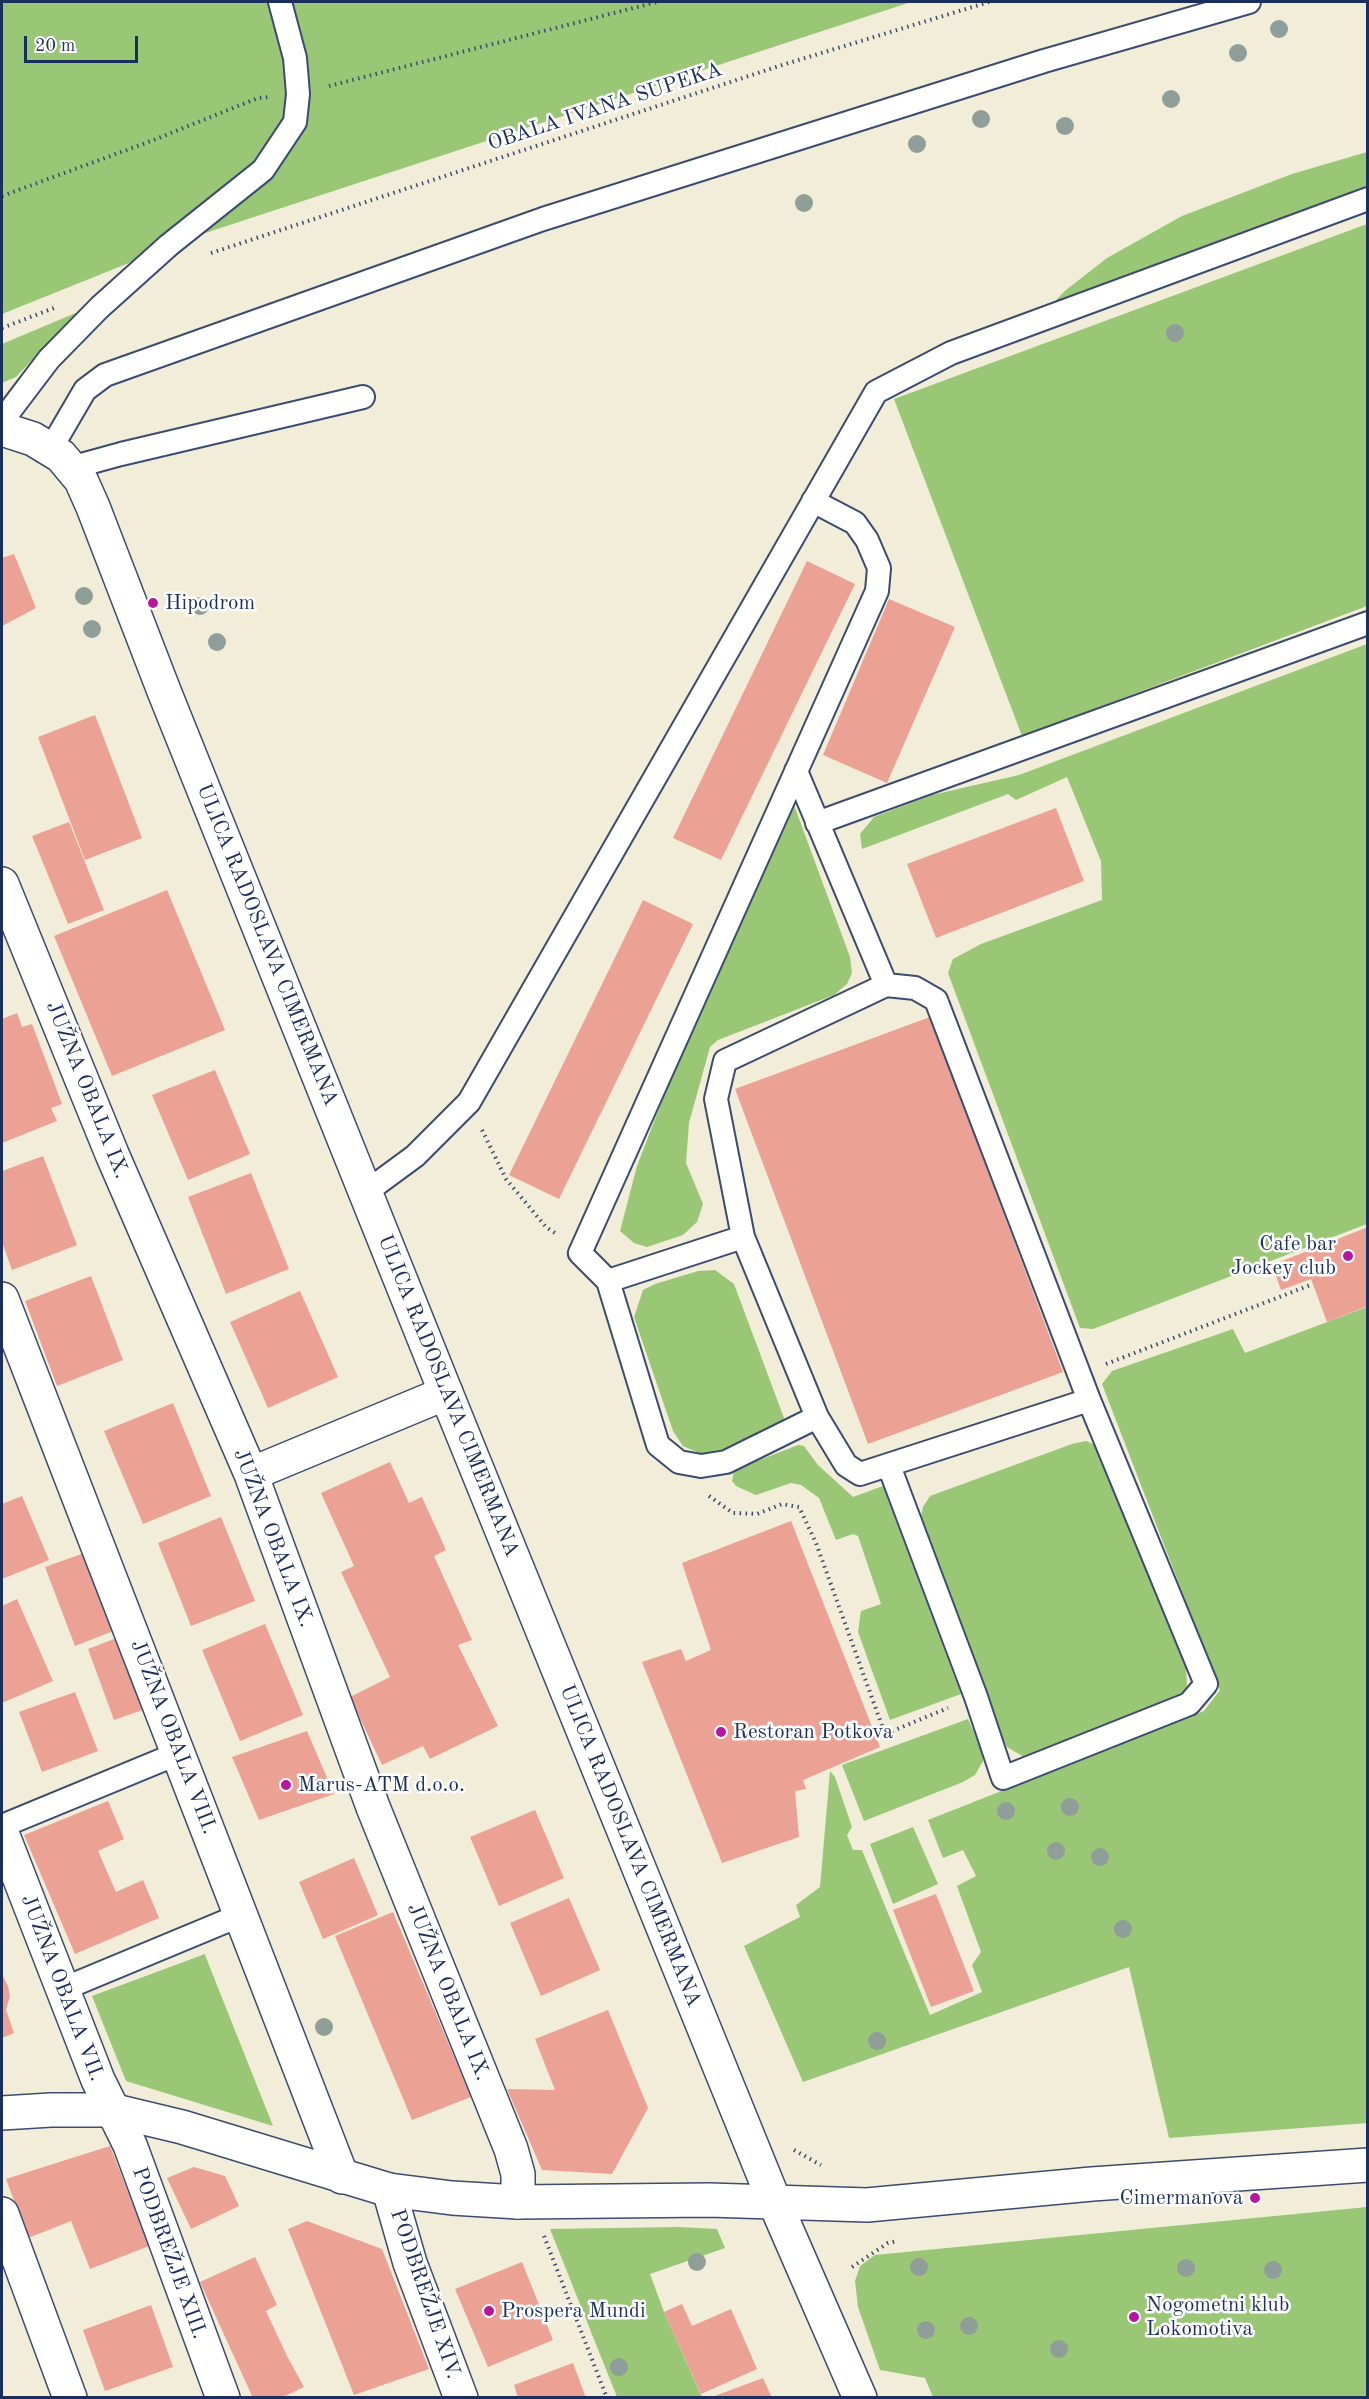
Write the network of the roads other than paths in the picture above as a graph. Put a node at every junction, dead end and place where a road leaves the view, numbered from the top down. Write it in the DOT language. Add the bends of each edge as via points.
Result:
graph roads {
  1 [pos="280,2"];
  2 [pos="1249,2"];
  3 [pos="1368,200"];
  4 [pos="363,397"];
  5 [pos="2,421"];
  6 [pos="2,429"];
  7 [pos="60,459"];
  8 [pos="813,501"];
  9 [pos="1368,622"];
  10 [pos="796,771"];
  11 [pos="817,823"];
  12 [pos="2,884"];
  13 [pos="886,985"];
  14 [pos="366,1192"];
  15 [pos="743,1237"];
  16 [pos="608,1281"];
  17 [pos="2,1299"];
  18 [pos="446,1393"];
  19 [pos="1089,1400"];
  20 [pos="817,1417"];
  21 [pos="890,1466"];
  22 [pos="251,1474"];
  23 [pos="179,1753"];
  24 [pos="2,1826"];
  25 [pos="2,1833"];
  26 [pos="241,1915"];
  27 [pos="63,1989"];
  28 [pos="111,2110"];
  29 [pos="2,2113"];
  30 [pos="1368,2165"];
  31 [pos="342,2177"];
  32 [pos="389,2190"];
  33 [pos="518,2202"];
  34 [pos="775,2203"];
  35 [pos="2,2214"];
  36 [pos="70,2397"];
  37 [pos="223,2397"];
  38 [pos="461,2397"];
  39 [pos="860,2397"];
  1 -- 5 [label="lane" via="295,58 295,122 263,170 169,245 100,307 49,359"];
  2 -- 7 [label="lane" via="1044,61 543,219 105,375 85,390"];
  3 -- 8 [label="lane" via="951,353 876,392"];
  4 -- 7 [label="lane" via="121,454"];
  6 -- 7 [label="street, ULICA RADOSLAVA CIMERMANA" via="33,439"];
  7 -- 14 [label="street, ULICA RADOSLAVA CIMERMANA" via="81,480 93,507"];
  8 -- 10 [label="lane" via="855,523 879,568 877,591"];
  8 -- 14 [label="lane" via="469,1102 415,1156"];
  9 -- 11 [label="lane"];
  10 -- 11 [label="lane"];
  10 -- 16 [label="lane" via="580,1252"];
  11 -- 13 [label="lane"];
  12 -- 22 [label="street, JUŽNA OBALA IX." via="112,1154"];
  13 -- 15 [label="lane" via="724,1061 716,1099"];
  13 -- 19 [label="lane" via="915,988 936,1000"];
  14 -- 18 [label="street, ULICA RADOSLAVA CIMERMANA"];
  15 -- 16 [label="lane"];
  15 -- 20 [label="lane"];
  16 -- 20 [label="lane" via="658,1444 679,1462 701,1466 726,1462"];
  17 -- 23 [label="street, JUŽNA OBALA VIII."];
  18 -- 22 [label="street"];
  18 -- 34 [label="street, ULICA RADOSLAVA CIMERMANA"];
  19 -- 21 [label="lane"];
  19 -- 21 [label="lane" via="1206,1684 1189,1704 1003,1778"];
  20 -- 21 [label="lane" via="846,1465 860,1474"];
  22 -- 33 [label="street, JUŽNA OBALA IX." via="373,1807 511,2149 518,2174"];
  23 -- 24 [label="lane"];
  23 -- 26 [label="street, JUŽNA OBALA VIII."];
  25 -- 27 [label="street, JUŽNA OBALA VII."];
  26 -- 27 [label="lane"];
  26 -- 31 [label="street, JUŽNA OBALA VIII."];
  27 -- 28 [label="street, JUŽNA OBALA VII."];
  28 -- 29 [label="street"];
  28 -- 31 [label="street" via="182,2127"];
  28 -- 37 [label="street, PODBREŽJE XIII." via="130,2145"];
  30 -- 34 [label="street" via="1092,2184 867,2205"];
  31 -- 32 [label="street"];
  32 -- 33 [label="street"];
  32 -- 38 [label="street, PODBREŽJE XIV." via="410,2263"];
  33 -- 34 [label="street"];
  34 -- 39 [label="street, ULICA RADOSLAVA CIMERMANA"];
  35 -- 36 [label="street"];
}
